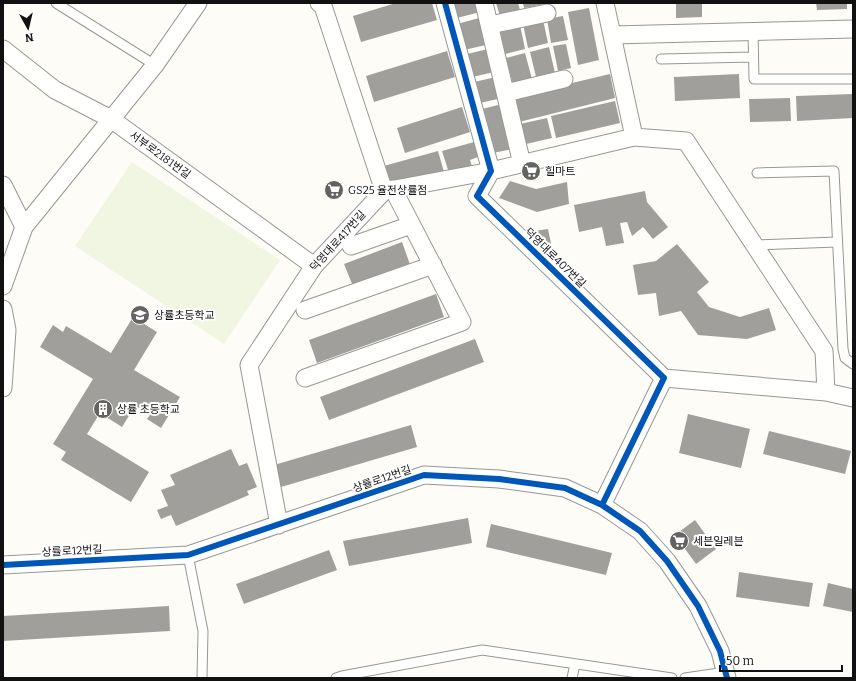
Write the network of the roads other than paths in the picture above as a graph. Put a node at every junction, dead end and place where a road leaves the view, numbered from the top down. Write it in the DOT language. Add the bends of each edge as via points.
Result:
graph roads {
  1 [pos="56,3"];
  2 [pos="198,3"];
  3 [pos="319,3"];
  4 [pos="445,3"];
  5 [pos="484,3"];
  6 [pos="605,3"];
  7 [pos="547,13"];
  8 [pos="490,25"];
  9 [pos="853,29"];
  10 [pos="753,32"];
  11 [pos="612,34"];
  12 [pos="3,49"];
  13 [pos="753,57"];
  14 [pos="661,60"];
  15 [pos="155,65"];
  16 [pos="564,79"];
  17 [pos="853,79"];
  18 [pos="506,93"];
  19 [pos="111,119"];
  20 [pos="634,138"];
  21 [pos="522,164"];
  22 [pos="492,171"];
  23 [pos="757,173"];
  24 [pos="3,185"];
  25 [pos="388,190"];
  26 [pos="411,225"];
  27 [pos="24,227"];
  28 [pos="837,242"];
  29 [pos="754,245"];
  30 [pos="351,246"];
  31 [pos="433,265"];
  32 [pos="314,266"];
  33 [pos="3,286"];
  34 [pos="3,309"];
  35 [pos="305,310"];
  36 [pos="853,364"];
  37 [pos="305,378"];
  38 [pos="664,378"];
  39 [pos="3,388"];
  40 [pos="826,392"];
  41 [pos="853,398"];
  42 [pos="602,505"];
  43 [pos="279,524"];
  44 [pos="188,555"];
  45 [pos="3,565"];
  46 [pos="575,664"];
  47 [pos="727,675"];
  48 [pos="202,678"];
  49 [pos="336,678"];
  50 [pos="572,678"];
  51 [pos="672,678"];
  52 [pos="685,678"];
  1 -- 15 [label="lane"];
  2 -- 15 [label="street"];
  3 -- 25 [label="street" via="323,6"];
  4 -- 22 [label="street"];
  5 -- 8 [label="street"];
  6 -- 11 [label="street"];
  7 -- 8 [label="street"];
  8 -- 18 [label="street"];
  9 -- 10 [label="street"];
  10 -- 11 [label="street"];
  10 -- 13 [label="lane"];
  11 -- 20 [label="street"];
  12 -- 19 [label="street, 서부로2181번길" via="55,90"];
  13 -- 14 [label="lane"];
  13 -- 17 [label="lane" via="754,79"];
  15 -- 19 [label="street"];
  16 -- 18 [label="street"];
  18 -- 21 [label="street"];
  19 -- 27 [label="street"];
  19 -- 32 [label="street, 서부로2181번길"];
  20 -- 21 [label="street"];
  20 -- 29 [label="street" via="686,141"];
  21 -- 22 [label="street"];
  22 -- 25 [label="street"];
  22 -- 38 [label="street, 덕영대로407번길" via="477,196"];
  23 -- 28 [label="lane" via="834,171"];
  24 -- 27 [label="street"];
  25 -- 26 [label="street"];
  25 -- 32 [label="street, 덕영대로417번길"];
  26 -- 30 [label="street"];
  26 -- 31 [label="street"];
  27 -- 33 [label="street"];
  28 -- 29 [label="lane"];
  28 -- 36 [label="lane" via="842,350"];
  29 -- 40 [label="street" via="824,352"];
  31 -- 35 [label="street"];
  31 -- 37 [label="street" via="462,322"];
  32 -- 43 [label="street, 덕영대로417번길" via="249,365"];
  34 -- 39 [label="street" via="7,330"];
  38 -- 40 [label="street"];
  38 -- 42 [label="street"];
  40 -- 41 [label="street"];
  42 -- 43 [label="street, 상률로12번길" via="565,488 499,479 424,475"];
  42 -- 47 [label="street, 상률로12번길" via="640,531 667,561 698,606 720,651"];
  43 -- 44 [label="street, 상률로12번길"];
  44 -- 45 [label="street, 상률로12번길"];
  44 -- 48 [label="lane" via="203,631"];
  46 -- 49 [label="lane" via="482,650"];
  46 -- 50 [label="lane"];
  46 -- 51 [label="lane"];
  47 -- 52 [label="lane"];
}
